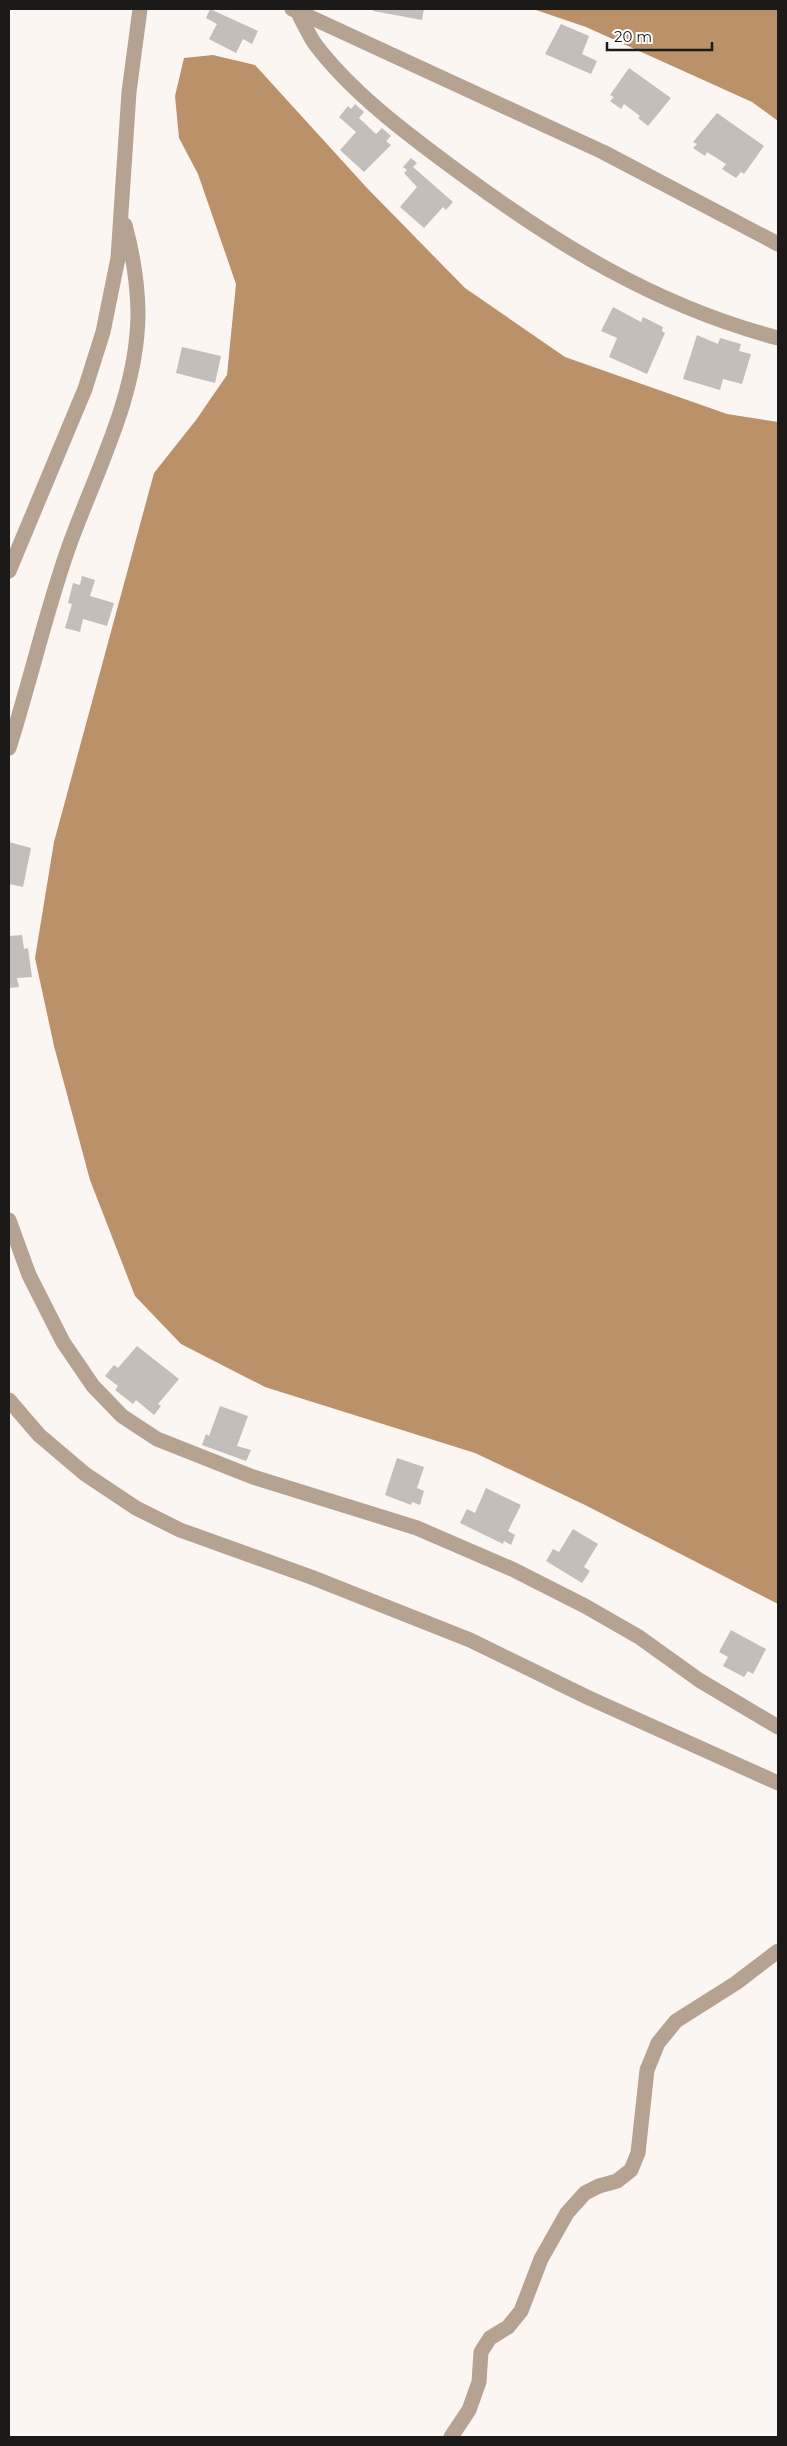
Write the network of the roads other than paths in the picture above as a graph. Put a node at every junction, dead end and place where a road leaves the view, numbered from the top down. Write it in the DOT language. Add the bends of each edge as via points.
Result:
graph roads {
  1 [pos="140,9"];
  2 [pos="294,10"];
  3 [pos="123,214"];
  4 [pos="778,244"];
  5 [pos="778,338"];
  6 [pos="9,571"];
  7 [pos="9,748"];
  8 [pos="9,1220"];
  9 [pos="9,1400"];
  10 [pos="778,1727"];
  11 [pos="778,1783"];
  12 [pos="778,1951"];
  13 [pos="451,2437"];
  1 -- 3 [label="street" via="129,92"];
  2 -- 4 [label="street" via="603,152"];
  2 -- 5 [label="street" via="315,43 344,78 420,143 512,212 584,258 657,295"];
  3 -- 6 [label="street" via="103,332 85,389"];
  3 -- 7 [label="street" via="135,272 138,315 133,366 126,396 68,549"];
  8 -- 10 [label="street" via="29,1275 63,1342 93,1386 122,1416 157,1439 253,1477 417,1528 512,1569 638,1637 699,1680"];
  9 -- 11 [label="street" via="39,1435 85,1474 180,1530 311,1577 470,1640"];
  12 -- 13 [label="street" via="736,1983 676,2021 658,2043 647,2070 638,2153 631,2170 617,2181 585,2193 567,2213 541,2259 521,2310 508,2327 490,2338 481,2352 479,2382 469,2410"];
}
